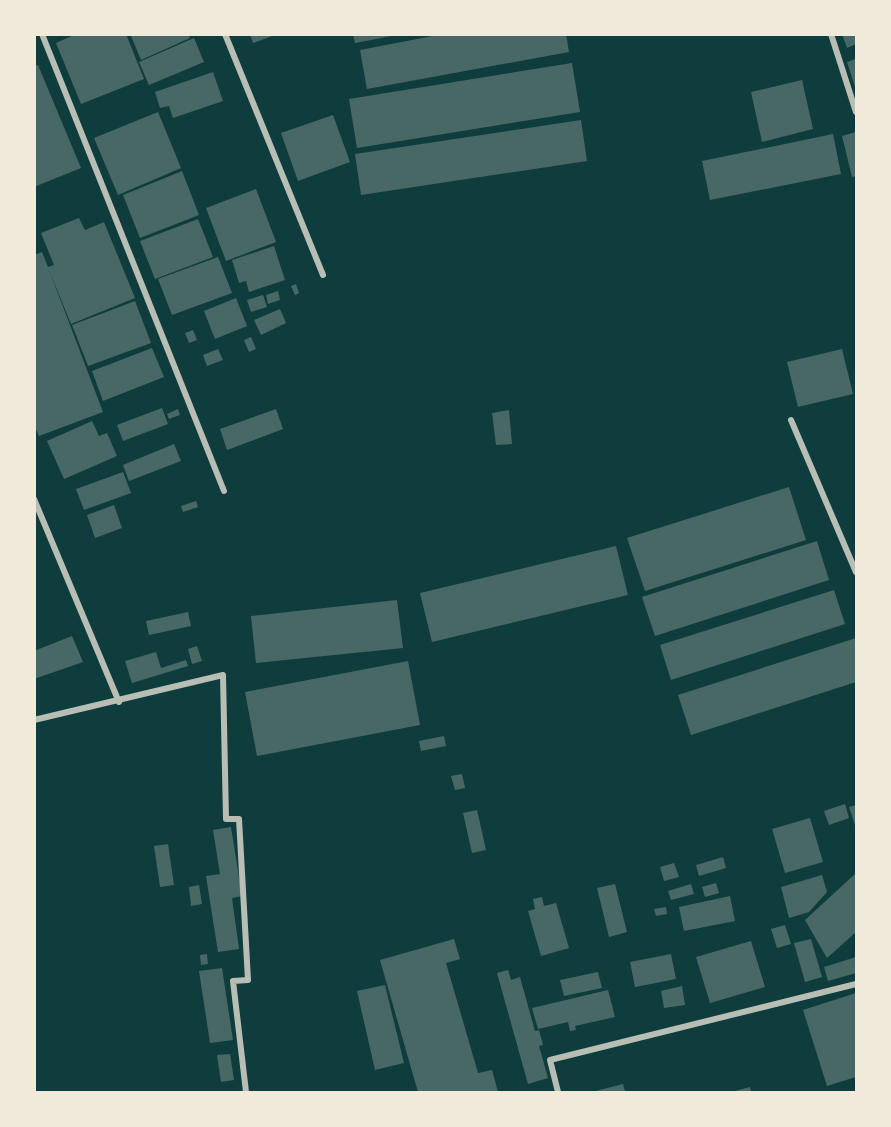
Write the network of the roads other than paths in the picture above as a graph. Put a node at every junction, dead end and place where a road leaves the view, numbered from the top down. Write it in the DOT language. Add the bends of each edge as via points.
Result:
graph roads {
  1 [pos="42,34"];
  2 [pos="225,34"];
  3 [pos="831,34"];
  4 [pos="856,112"];
  5 [pos="323,275"];
  6 [pos="791,420"];
  7 [pos="224,491"];
  8 [pos="34,499"];
  9 [pos="856,572"];
  10 [pos="119,702"];
  11 [pos="34,720"];
  12 [pos="856,984"];
  13 [pos="246,1092"];
  14 [pos="558,1092"];
  1 -- 7 [label="street"];
  2 -- 5 [label="street"];
  3 -- 4 [label="street"];
  6 -- 9 [label="street"];
  8 -- 10 [label="street"];
  10 -- 11 [label="street"];
  10 -- 13 [label="street" via="223,675 226,819 239,819 248,980 233,981"];
  12 -- 14 [label="street" via="550,1060"];
}
